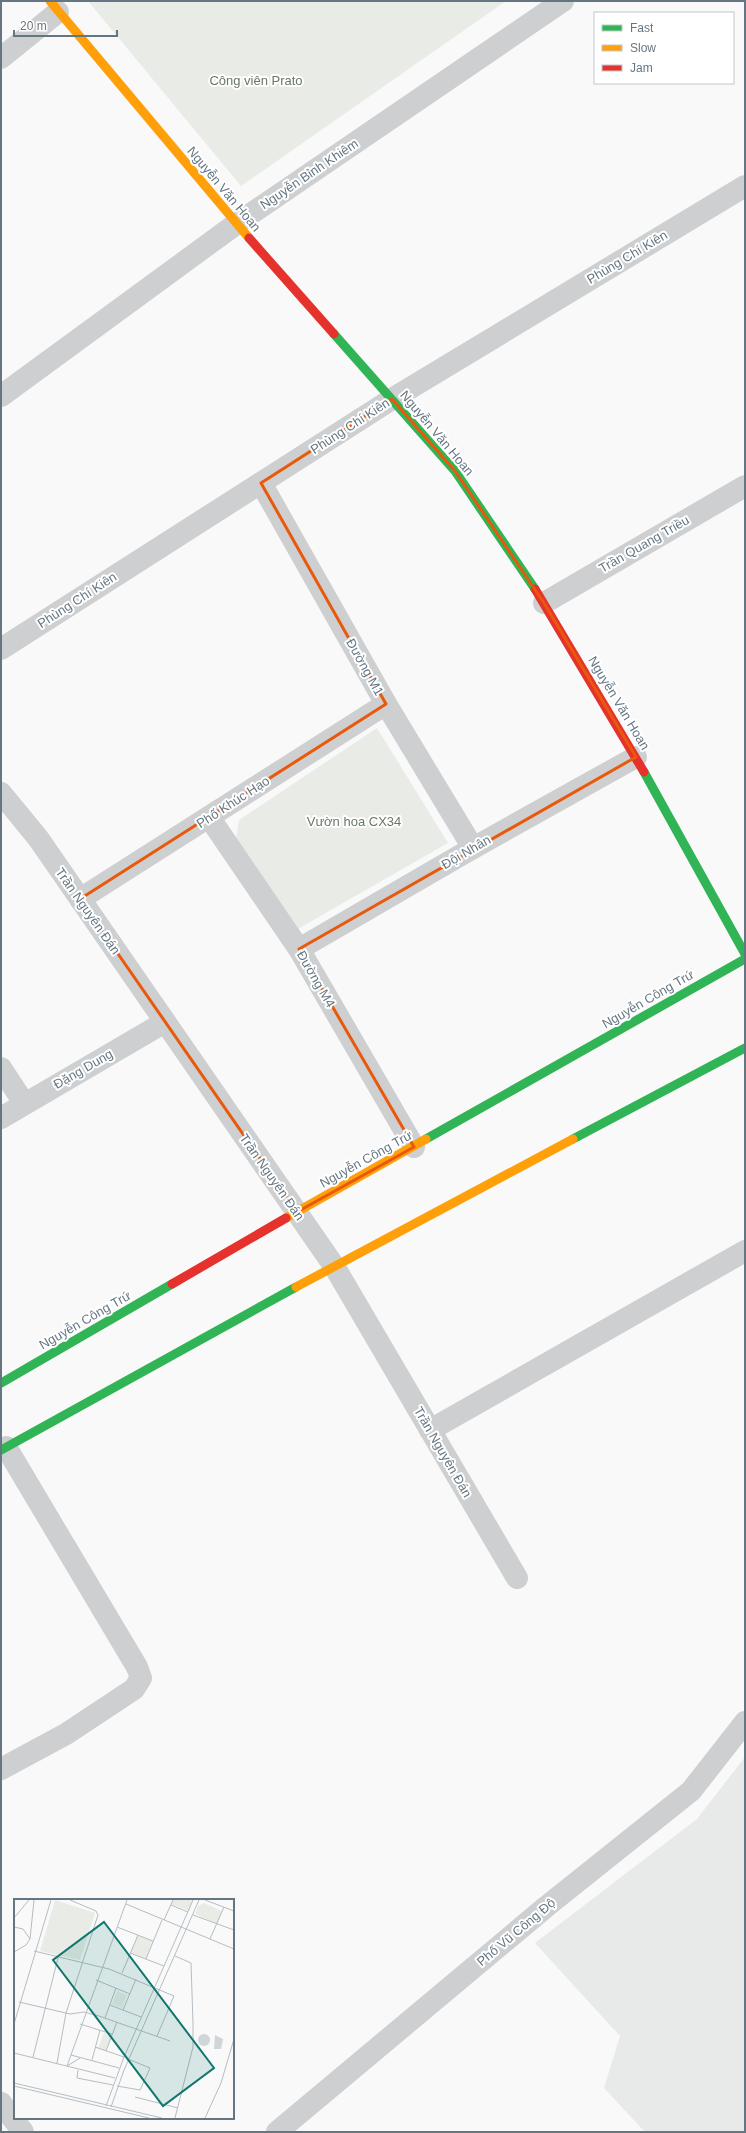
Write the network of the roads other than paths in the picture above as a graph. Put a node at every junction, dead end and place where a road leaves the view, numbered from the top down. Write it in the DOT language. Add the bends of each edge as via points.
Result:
graph roads {
  1 [pos="563,1"];
  2 [pos="54,6"];
  3 [pos="1,58"];
  4 [pos="745,186"];
  5 [pos="236,224"];
  6 [pos="1,396"];
  7 [pos="392,399"];
  8 [pos="261,483"];
  9 [pos="745,486"];
  10 [pos="544,603"];
  11 [pos="1,649"];
  12 [pos="386,704"];
  13 [pos="636,757"];
  14 [pos="1,793"];
  15 [pos="209,817"];
  16 [pos="473,848"];
  17 [pos="80,900"];
  18 [pos="299,949"];
  19 [pos="745,954"];
  20 [pos="745,959"];
  21 [pos="165,1022"];
  22 [pos="745,1048"];
  23 [pos="1,1068"];
  24 [pos="24,1103"];
  25 [pos="1,1118"];
  26 [pos="414,1147"];
  27 [pos="297,1212"];
  28 [pos="745,1251"];
  29 [pos="334,1266"];
  30 [pos="1,1383"];
  31 [pos="430,1430"];
  32 [pos="3,1449"];
  33 [pos="517,1578"];
  34 [pos="745,1722"];
  35 [pos="1,1769"];
  36 [pos="1,2103"];
  37 [pos="23,2132"];
  38 [pos="277,2132"];
  1 -- 5 [label="street, Nguyễn Bỉnh Khiêm"];
  2 -- 3 [label="street"];
  2 -- 5 [label="street, Nguyễn Văn Hoan"];
  4 -- 7 [label="street, Phùng Chí Kiên"];
  5 -- 6 [label="street, Nguyễn Bỉnh Khiêm"];
  5 -- 7 [label="street, Nguyễn Văn Hoan"];
  7 -- 8 [label="street, Phùng Chí Kiên"];
  7 -- 10 [label="street, Nguyễn Văn Hoan" via="455,470"];
  8 -- 11 [label="street, Phùng Chí Kiên"];
  8 -- 12 [label="street, Đường M1"];
  9 -- 10 [label="street, Trần Quang Triều"];
  10 -- 13 [label="street, Nguyễn Văn Hoan"];
  12 -- 15 [label="street, Phố Khúc Hạo"];
  12 -- 16 [label="street, Đường M1"];
  13 -- 16 [label="street, Đội Nhân"];
  13 -- 19 [label="street, Nguyễn Văn Hoan"];
  14 -- 17 [label="street, Trần Nguyên Đán" via="38,838"];
  15 -- 17 [label="street, Phố Khúc Hạo"];
  15 -- 18 [label="street, Đường M4"];
  16 -- 18 [label="street, Đội Nhân"];
  17 -- 21 [label="street, Trần Nguyên Đán"];
  18 -- 26 [label="street, Đường M4"];
  20 -- 26 [label="street, Nguyễn Công Trứ"];
  21 -- 24 [label="street, Đặng Dung"];
  21 -- 27 [label="street, Trần Nguyên Đán"];
  22 -- 29 [label="street"];
  23 -- 24 [label="street"];
  24 -- 25 [label="street, Đặng Dung"];
  26 -- 27 [label="street, Nguyễn Công Trứ"];
  27 -- 29 [label="street, Trần Nguyên Đán"];
  27 -- 30 [label="street, Nguyễn Công Trứ"];
  28 -- 31 [label="street"];
  29 -- 31 [label="street, Trần Nguyên Đán"];
  29 -- 32 [label="street"];
  31 -- 33 [label="street, Trần Nguyên Đán"];
  32 -- 35 [label="street" via="137,1667 141,1678 134,1689 66,1734"];
  34 -- 38 [label="street, Phố Vũ Công Độ" via="691,1791 547,1906"];
  36 -- 37 [label="street"];
}
